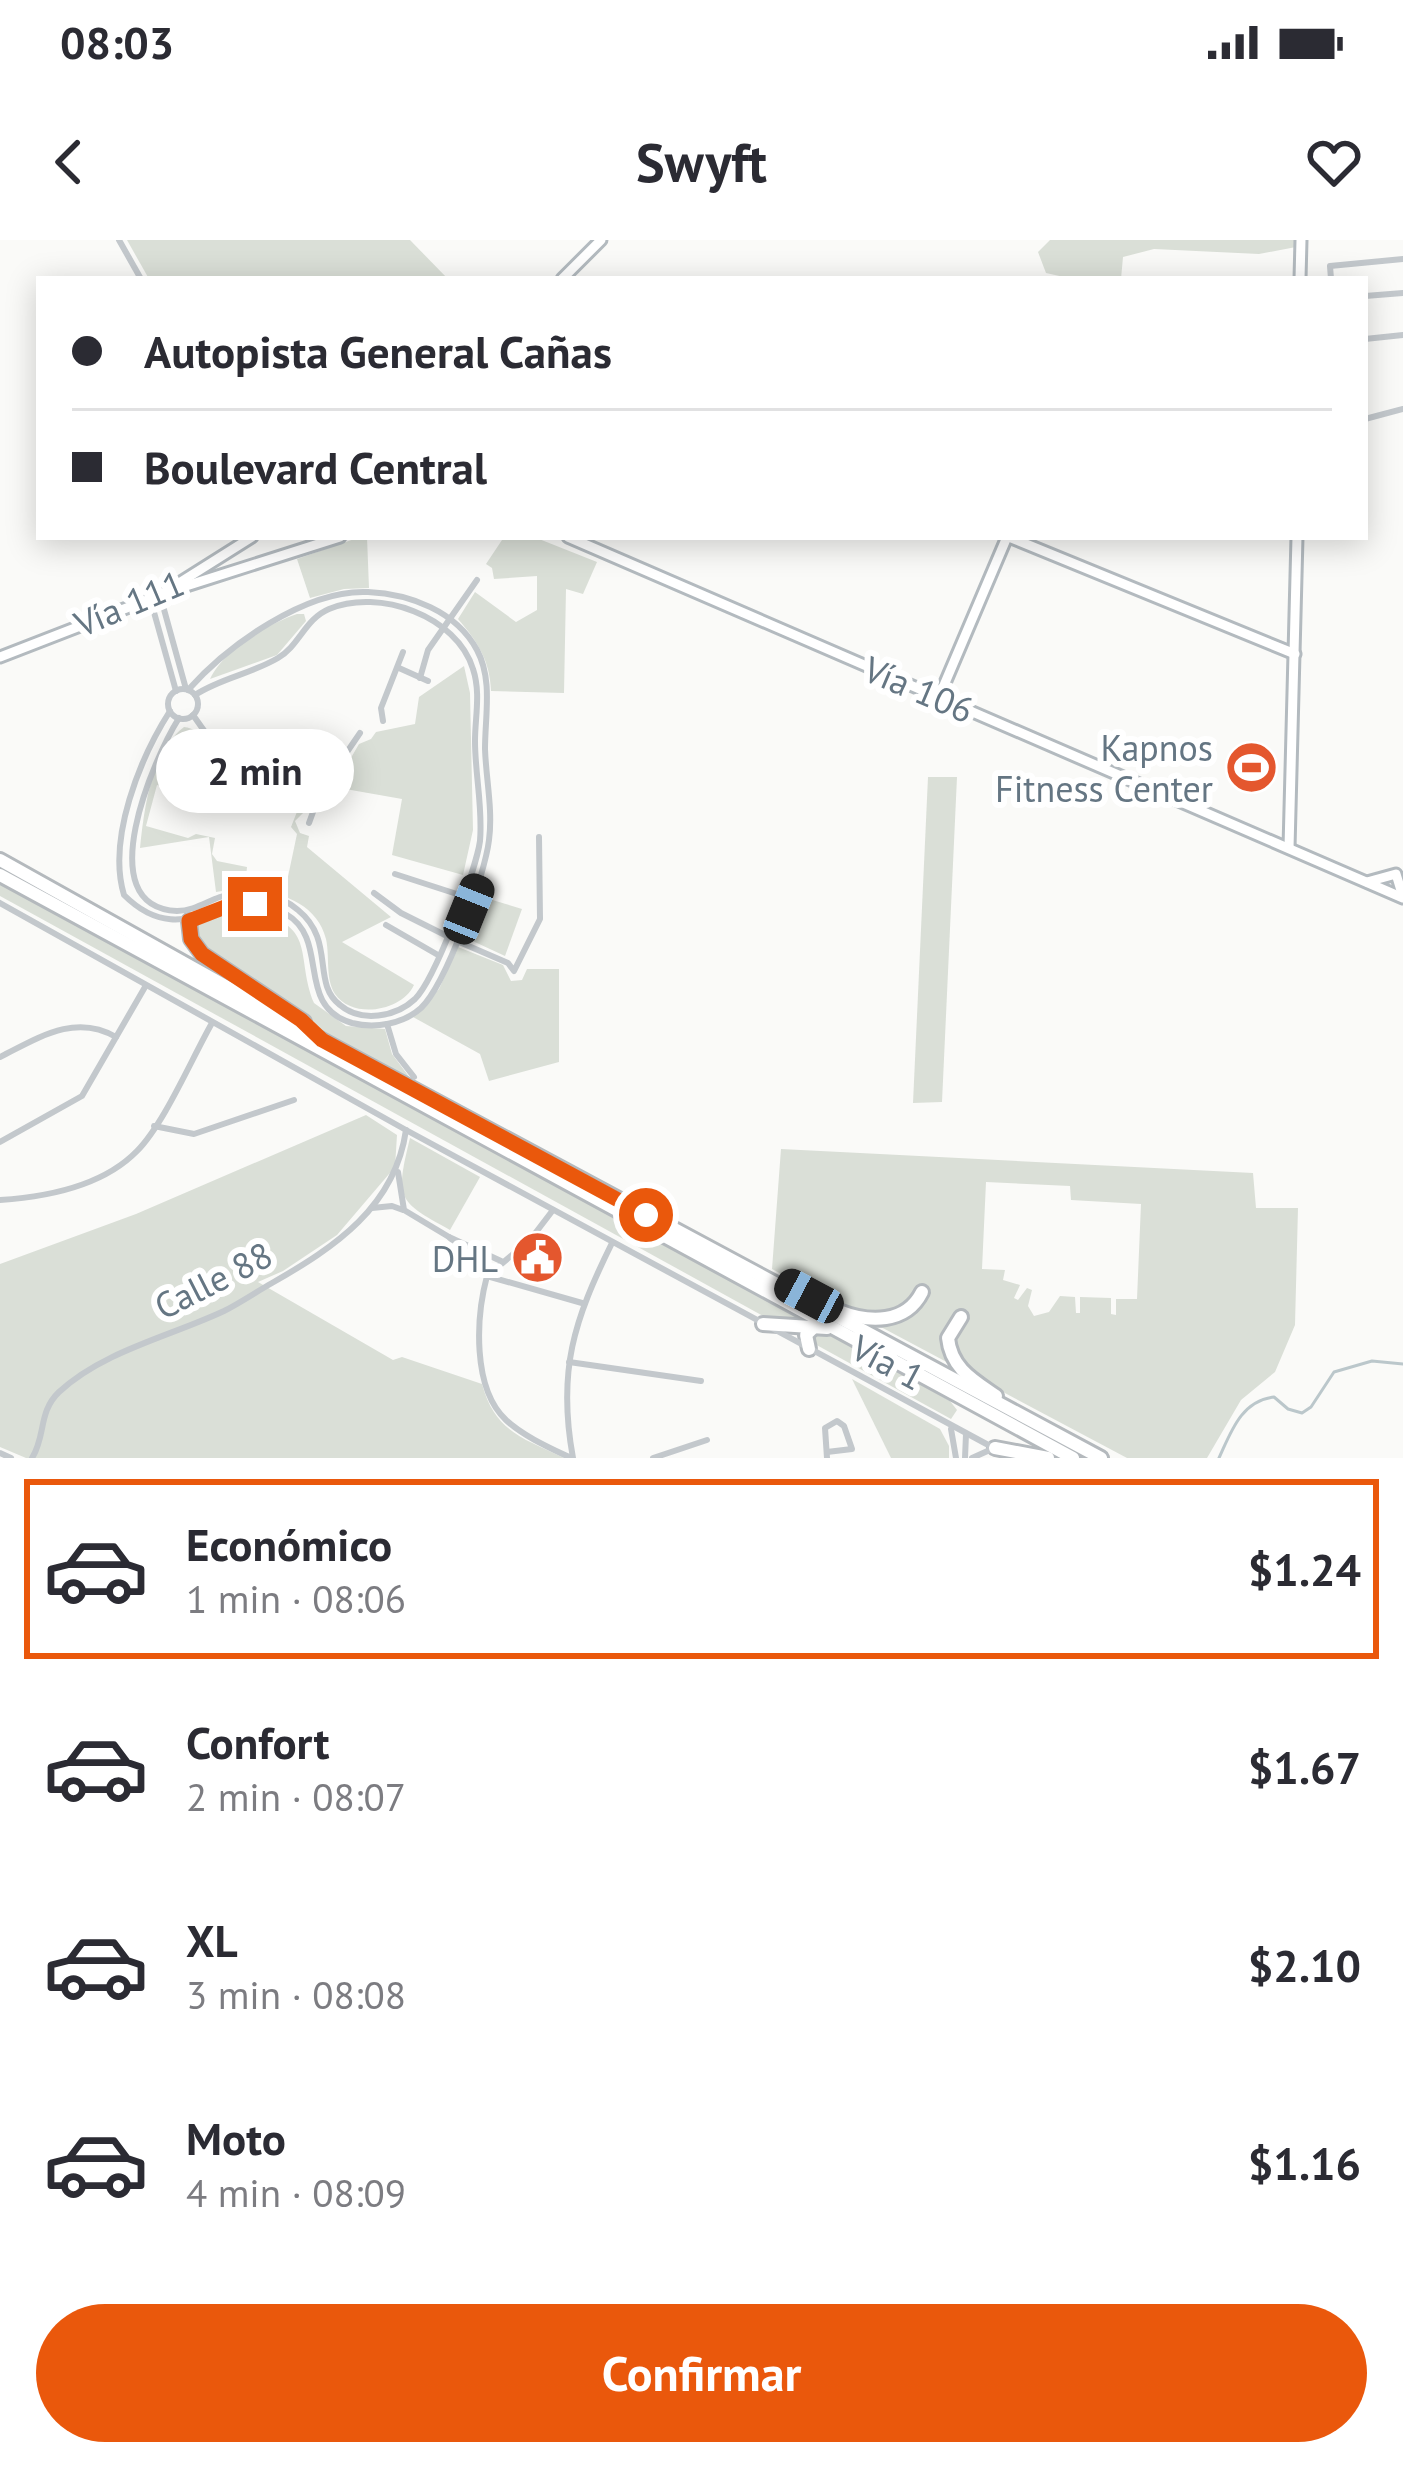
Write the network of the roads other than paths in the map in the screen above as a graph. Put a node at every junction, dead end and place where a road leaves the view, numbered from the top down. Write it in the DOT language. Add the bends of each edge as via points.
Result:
graph roads {
  1 [pos="119,240"];
  2 [pos="601,240"];
  3 [pos="1301,240"];
  4 [pos="1403,259"];
  5 [pos="139,276"];
  6 [pos="565,276"];
  7 [pos="1300,276"];
  8 [pos="1331,276"];
  9 [pos="1403,292"];
  10 [pos="1368,296"];
  11 [pos="1403,335"];
  12 [pos="1368,339"];
  13 [pos="1403,409"];
  14 [pos="1368,418"];
  15 [pos="247,540"];
  16 [pos="251,540"];
  17 [pos="331,540"];
  18 [pos="575,540"];
  19 [pos="1007,540"];
  20 [pos="1015,540"];
  21 [pos="1297,540"];
  22 [pos="264,562"];
  23 [pos="477,580"];
  24 [pos="155,596"];
  25 [pos="313,604"];
  26 [pos="319,614"];
  27 [pos="451,619"];
  28 [pos="444,628"];
  29 [pos="403,652"];
  30 [pos="1295,655"];
  31 [pos="0,657"];
  32 [pos="398,668"];
  33 [pos="176,691"];
  34 [pos="190,691"];
  35 [pos="939,697"];
  36 [pos="170,712"];
  37 [pos="193,715"];
  38 [pos="178,718"];
  39 [pos="383,721"];
  40 [pos="360,733"];
  41 [pos="138,773"];
  42 [pos="148,775"];
  43 [pos="321,790"];
  44 [pos="485,813"];
  45 [pos="309,823"];
  46 [pos="539,837"];
  47 [pos="1289,848"];
  48 [pos="0,849"];
  49 [pos="122,852"];
  50 [pos="134,857"];
  51 [pos="0,860"];
  52 [pos="121,870"];
  53 [pos="134,872"];
  54 [pos="394,874"];
  55 [pos="0,875"];
  56 [pos="1367,882"];
  57 [pos="374,893"];
  58 [pos="463,896"];
  59 [pos="1403,897"];
  60 [pos="66,899"];
  61 [pos="0,903"];
  62 [pos="294,913"];
  63 [pos="189,921"];
  64 [pos="386,925"];
  65 [pos="446,936"];
  66 [pos="456,940"];
  67 [pos="438,955"];
  68 [pos="145,987"];
  69 [pos="396,1017"];
  70 [pos="383,1021"];
  71 [pos="212,1023"];
  72 [pos="116,1037"];
  73 [pos="322,1040"];
  74 [pos="0,1057"];
  75 [pos="414,1077"];
  76 [pos="294,1100"];
  77 [pos="154,1126"];
  78 [pos="406,1130"];
  79 [pos="0,1142"];
  80 [pos="398,1168"];
  81 [pos="383,1192"];
  82 [pos="606,1193"];
  83 [pos="399,1196"];
  84 [pos="0,1200"];
  85 [pos="372,1208"];
  86 [pos="404,1210"];
  87 [pos="553,1210"];
  88 [pos="449,1237"];
  89 [pos="612,1242"];
  90 [pos="501,1262"];
  91 [pos="487,1276"];
  92 [pos="922,1292"];
  93 [pos="582,1303"];
  94 [pos="961,1318"];
  95 [pos="763,1324"];
  96 [pos="814,1327"];
  97 [pos="835,1330"];
  98 [pos="809,1349"];
  99 [pos="569,1362"];
  100 [pos="701,1382"];
  101 [pos="950,1425"];
  102 [pos="966,1434"];
  103 [pos="706,1440"];
  104 [pos="995,1448"];
  105 [pos="0,1453"];
  106 [pos="827,1455"];
  107 [pos="11,1458"];
  108 [pos="32,1458"];
  109 [pos="572,1458"];
  110 [pos="652,1458"];
  111 [pos="964,1458"];
  112 [pos="1048,1458"];
  113 [pos="1073,1458"];
  114 [pos="1104,1458"];
  1 -- 5 [label="street"];
  2 -- 6 [label="main road"];
  3 -- 7 [label="main road"];
  4 -- 8 [label="street" via="1330,266"];
  9 -- 10 [label="street"];
  11 -- 12 [label="street"];
  13 -- 14 [label="street"];
  15 -- 24 [label="main road, Vía 111"];
  16 -- 22 [label="main road"];
  17 -- 22 [label="main road"];
  18 -- 35 [label="main road, Vía 106"];
  19 -- 35 [label="main road"];
  20 -- 30 [label="main road"];
  21 -- 30 [label="main road"];
  22 -- 24 [label="main road"];
  23 -- 27 [label="street"];
  24 -- 31 [label="main road, Vía 111"];
  24 -- 33 [label="street"];
  24 -- 34 [label="street"];
  25 -- 26 [label="street"];
  25 -- 27 [label="street" via="386,593"];
  25 -- 34 [label="street" via="238,644"];
  26 -- 28 [label="street" via="385,604"];
  26 -- 34 [label="street" via="279,658"];
  27 -- 28 [label="street"];
  27 -- 44 [label="street" via="483,666"];
  28 -- 32 [label="street" via="428,650 424,679"];
  28 -- 44 [label="street" via="476,680"];
  29 -- 32 [label="street"];
  30 -- 47 [label="main road"];
  32 -- 39 [label="street"];
  33 -- 34 [label="street"];
  33 -- 36 [label="street"];
  34 -- 37 [label="street" via="198,703"];
  35 -- 47 [label="main road, Vía 106"];
  36 -- 38 [label="street"];
  36 -- 41 [label="street"];
  37 -- 38 [label="street"];
  37 -- 43 [label="street" via="234,765"];
  38 -- 42 [label="street"];
  40 -- 43 [label="street"];
  41 -- 42 [label="street"];
  41 -- 49 [label="street"];
  42 -- 50 [label="street"];
  43 -- 45 [label="street"];
  44 -- 58 [label="street"];
  44 -- 66 [label="street" via="484,871"];
  46 -- 66 [label="street" via="539,922 514,971"];
  47 -- 56 [label="main road, Vía 106"];
  48 -- 60 [label="highway"];
  49 -- 50 [label="street"];
  49 -- 52 [label="street"];
  50 -- 53 [label="street"];
  51 -- 60 [label="highway"];
  52 -- 53 [label="street"];
  52 -- 63 [label="street" via="124,895 135,905"];
  53 -- 62 [label="street" via="147,898 169,910 246,893 279,898"];
  54 -- 58 [label="street"];
  55 -- 97 [label="highway"];
  56 -- 59 [label="main road, Vía 106"];
  56 -- 59 [label="main road" via="1396,874"];
  57 -- 65 [label="street"];
  58 -- 65 [label="street"];
  60 -- 73 [label="highway"];
  61 -- 68 [label="street, Vía 1"];
  62 -- 63 [label="street" via="247,904"];
  62 -- 70 [label="street" via="326,1007 349,1022"];
  63 -- 73 [label="highway" via="202,954"];
  64 -- 67 [label="street"];
  65 -- 66 [label="street"];
  65 -- 67 [label="street"];
  66 -- 69 [label="street" via="428,1000"];
  67 -- 69 [label="street" via="419,994"];
  68 -- 71 [label="street, Vía 1"];
  68 -- 72 [label="street"];
  69 -- 70 [label="street"];
  70 -- 75 [label="street"];
  71 -- 77 [label="street"];
  71 -- 78 [label="street, Vía 1"];
  72 -- 74 [label="street" via="60,1028"];
  72 -- 79 [label="street" via="82,1096"];
  73 -- 82 [label="highway"];
  76 -- 77 [label="street" via="194,1134"];
  77 -- 84 [label="street" via="110,1171 60,1192"];
  78 -- 80 [label="street, Calle 88"];
  78 -- 87 [label="street, Vía 1"];
  80 -- 81 [label="street, Calle 88"];
  80 -- 83 [label="street"];
  81 -- 83 [label="street"];
  81 -- 85 [label="street, Calle 88"];
  82 -- 92 [label="highway" via="854,1317 888,1318"];
  82 -- 114 [label="highway"];
  83 -- 86 [label="street"];
  85 -- 86 [label="street"];
  85 -- 108 [label="street, Calle 88" via="330,1247 224,1311 78,1376 47,1405"];
  86 -- 88 [label="street"];
  87 -- 89 [label="street, Vía 1"];
  87 -- 90 [label="street"];
  88 -- 90 [label="street"];
  88 -- 91 [label="street"];
  89 -- 93 [label="street"];
  89 -- 95 [label="street, Vía 1"];
  90 -- 91 [label="street"];
  91 -- 93 [label="street"];
  91 -- 109 [label="street" via="480,1341 490,1394 504,1419"];
  93 -- 99 [label="street"];
  94 -- 114 [label="highway" via="948,1344 964,1372"];
  95 -- 96 [label="highway"];
  95 -- 98 [label="street, Vía 1"];
  96 -- 97 [label="highway"];
  96 -- 98 [label="highway" via="806,1335"];
  97 -- 113 [label="highway"];
  98 -- 101 [label="street, Vía 1"];
  99 -- 100 [label="street"];
  99 -- 109 [label="street"];
  101 -- 102 [label="street, Vía 1"];
  101 -- 111 [label="street"];
  102 -- 104 [label="street, Vía 1"];
  102 -- 111 [label="street"];
  103 -- 110 [label="street"];
  104 -- 111 [label="street"];
  104 -- 112 [label="highway"];
  105 -- 107 [label="street"];
  106 -- 106 [label="street" via="825,1427 837,1421 852,1449"];
}
